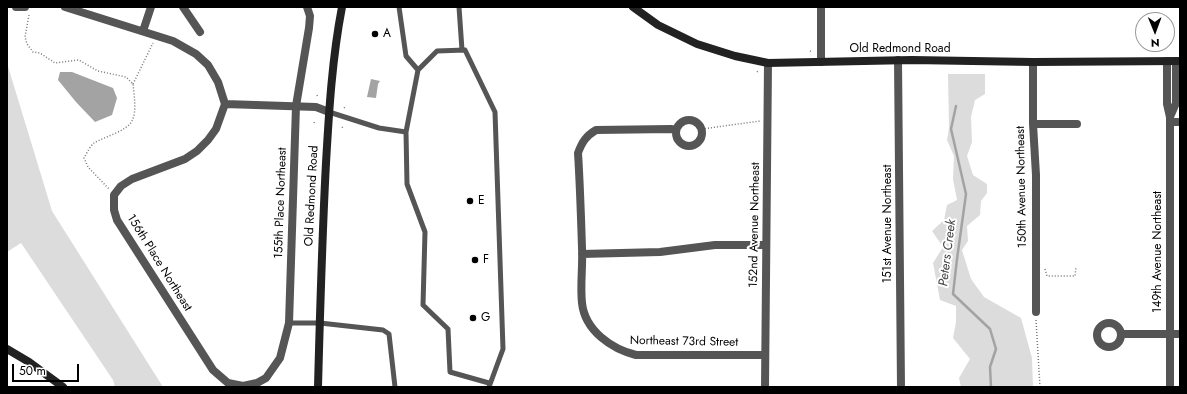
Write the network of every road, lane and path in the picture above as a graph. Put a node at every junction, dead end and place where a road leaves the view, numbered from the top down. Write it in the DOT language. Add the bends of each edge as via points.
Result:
graph roads {
  1 [pos="16,7"];
  2 [pos="65,7"];
  3 [pos="151,7"];
  4 [pos="183,7"];
  5 [pos="307,7"];
  6 [pos="342,7"];
  7 [pos="399,7"];
  8 [pos="459,7"];
  9 [pos="633,7"];
  10 [pos="821,7"];
  11 [pos="27,11"];
  12 [pos="143,31"];
  13 [pos="200,32"];
  14 [pos="157,36"];
  15 [pos="462,50"];
  16 [pos="898,60"];
  17 [pos="1167,61"];
  18 [pos="1178,61"];
  19 [pos="821,62"];
  20 [pos="1033,62"];
  21 [pos="768,63"];
  22 [pos="418,70"];
  23 [pos="133,84"];
  24 [pos="225,104"];
  25 [pos="296,106"];
  26 [pos="329,112"];
  27 [pos="1170,119"];
  28 [pos="760,121"];
  29 [pos="1180,122"];
  30 [pos="1033,124"];
  31 [pos="1076,124"];
  32 [pos="702,129"];
  33 [pos="676,130"];
  34 [pos="406,132"];
  35 [pos="114,195"];
  36 [pos="766,245"];
  37 [pos="582,254"];
  38 [pos="1044,264"];
  39 [pos="1076,268"];
  40 [pos="1036,312"];
  41 [pos="289,323"];
  42 [pos="320,323"];
  43 [pos="1120,334"];
  44 [pos="1170,334"];
  45 [pos="1180,334"];
  46 [pos="7,349"];
  47 [pos="765,355"];
  48 [pos="266,378"];
  49 [pos="489,385"];
  50 [pos="236,386"];
  51 [pos="63,387"];
  52 [pos="267,387"];
  53 [pos="318,387"];
  54 [pos="395,387"];
  55 [pos="766,387"];
  56 [pos="901,387"];
  57 [pos="1040,387"];
  58 [pos="1170,387"];
  1 -- 11 [label="street"];
  2 -- 12 [label="street"];
  3 -- 12 [label="street"];
  4 -- 13 [label="street"];
  5 -- 25 [label="street, 155th Place Northeast" via="310,16 309,28"];
  6 -- 26 [label="main road, Old Redmond Road" via="332,70"];
  7 -- 22 [label="lane" via="406,56"];
  8 -- 15 [label="lane"];
  9 -- 21 [label="main road, Old Redmond Road" via="658,25 697,44"];
  10 -- 19 [label="street"];
  11 -- 23 [label="path" via="26,44 33,52 40,53 55,63 79,60 98,71 126,77"];
  12 -- 14 [label="street"];
  14 -- 23 [label="path"];
  14 -- 24 [label="street" via="173,41 196,54 208,65 218,82"];
  15 -- 22 [label="lane" via="437,51"];
  15 -- 49 [label="lane" via="465,50 496,112 504,349"];
  16 -- 19 [label="main road, Old Redmond Road"];
  16 -- 20 [label="main road, Old Redmond Road"];
  16 -- 56 [label="street, 151st Avenue Northeast"];
  17 -- 18 [label="main road, Old Redmond Road"];
  17 -- 20 [label="main road, Old Redmond Road"];
  17 -- 27 [label="street, 149th Avenue Northeast" via="1167,104"];
  18 -- 27 [label="street, 149th Avenue Northeast" via="1176,104"];
  19 -- 21 [label="main road, Old Redmond Road"];
  20 -- 30 [label="street, 150th Avenue Northeast"];
  21 -- 36 [label="street, 152nd Avenue Northeast"];
  22 -- 34 [label="lane"];
  23 -- 35 [label="path" via="134,107 131,123 93,144 84,158 88,167"];
  24 -- 25 [label="street"];
  24 -- 35 [label="street" via="216,129 198,152 132,179 121,186"];
  25 -- 26 [label="street" via="316,107"];
  25 -- 41 [label="street, 155th Place Northeast"];
  26 -- 34 [label="lane" via="379,128"];
  26 -- 42 [label="main road, Old Redmond Road"];
  27 -- 29 [label="street"];
  27 -- 44 [label="street, 149th Avenue Northeast"];
  28 -- 32 [label="path"];
  30 -- 31 [label="street"];
  30 -- 40 [label="street, 150th Avenue Northeast" via="1036,175"];
  32 -- 33 [label="street" via="699,123 686,120 679,124"];
  32 -- 33 [label="street" via="698,143 690,146 682,144"];
  33 -- 37 [label="street, Northeast 73rd Street" via="596,130 582,142 578,153"];
  34 -- 49 [label="lane" via="407,184 425,232 423,305 448,329 450,372"];
  35 -- 50 [label="street, 156th Place Northeast" via="117,220 213,370 228,383"];
  36 -- 37 [label="street" via="716,245 660,252"];
  36 -- 47 [label="street, 152nd Avenue Northeast"];
  37 -- 47 [label="street, Northeast 73rd Street" via="582,306 592,327 613,347 636,355"];
  38 -- 39 [label="path" via="1047,276 1074,276"];
  40 -- 57 [label="path"];
  41 -- 42 [label="lane"];
  41 -- 48 [label="street, 155th Place Northeast" via="280,358"];
  42 -- 53 [label="main road, Old Redmond Road"];
  42 -- 54 [label="lane" via="383,330 389,334"];
  43 -- 44 [label="street"];
  44 -- 45 [label="street"];
  44 -- 58 [label="street, 149th Avenue Northeast"];
  46 -- 51 [label="main road"];
  47 -- 55 [label="street, 152nd Avenue Northeast"];
  48 -- 50 [label="street, 156th Place Northeast" via="250,385"];
  48 -- 52 [label="street"];
}
